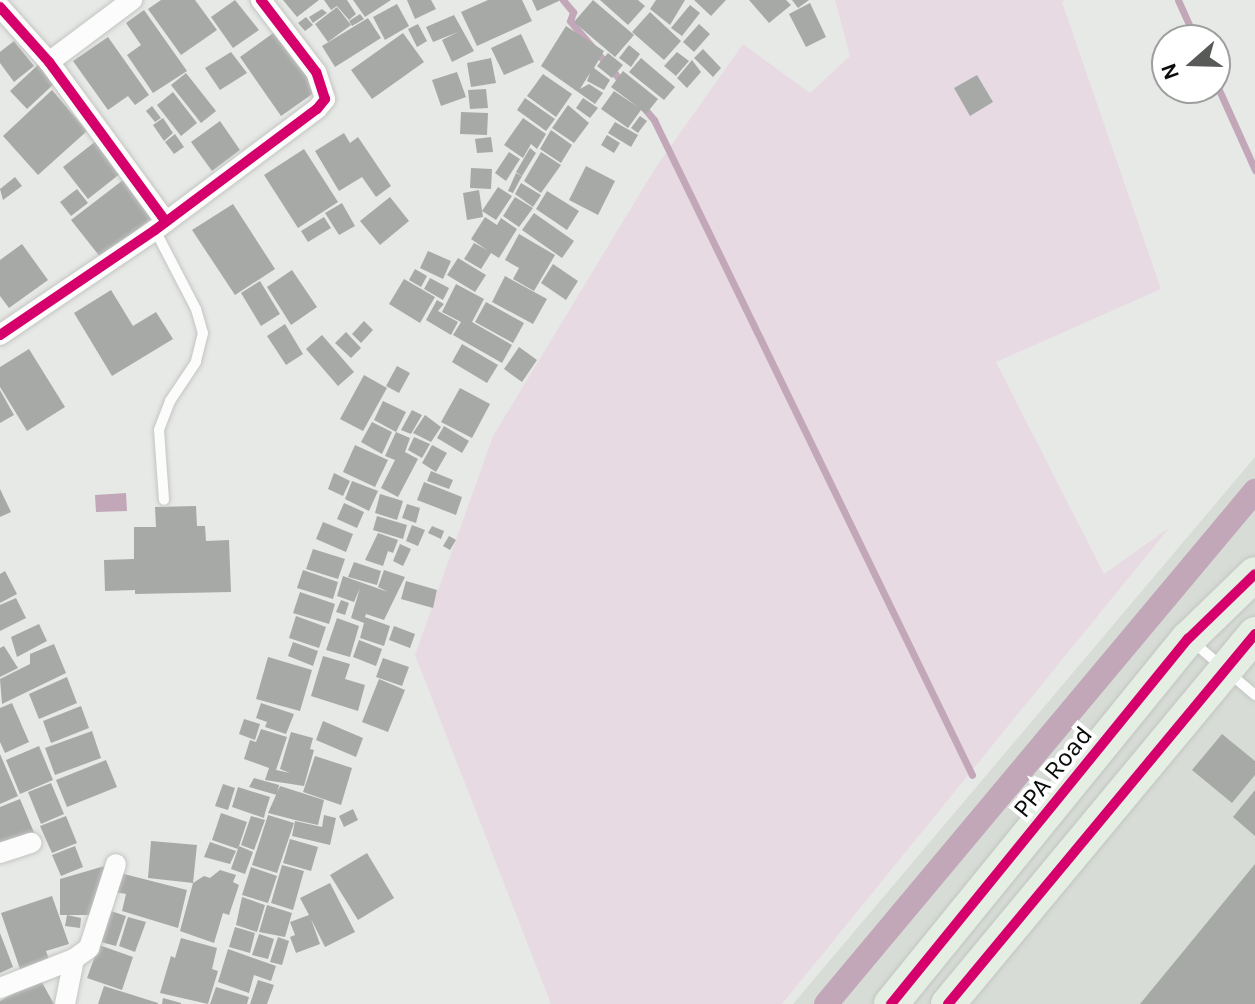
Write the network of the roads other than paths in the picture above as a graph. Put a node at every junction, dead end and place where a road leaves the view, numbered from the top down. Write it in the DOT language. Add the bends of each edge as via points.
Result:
graph roads {
  1 [pos="132,0"];
  2 [pos="261,0"];
  3 [pos="0,7"];
  4 [pos="49,62"];
  5 [pos="160,226"];
  6 [pos="0,335"];
  7 [pos="164,500"];
  8 [pos="1255,574"];
  9 [pos="1255,634"];
  10 [pos="1188,639"];
  11 [pos="1226,670"];
  12 [pos="1255,695"];
  13 [pos="31,843"];
  14 [pos="0,853"];
  15 [pos="116,864"];
  16 [pos="990,885"];
  17 [pos="1023,913"];
  18 [pos="74,959"];
  19 [pos="0,988"];
  20 [pos="65,1004"];
  21 [pos="891,1004"];
  22 [pos="948,1004"];
  1 -- 4 [label="street"];
  2 -- 5 [label="street" via="316,72 325,99"];
  3 -- 4 [label="street"];
  4 -- 5 [label="street"];
  5 -- 6 [label="street"];
  5 -- 7 [label="lane" via="203,333 196,362 170,401 159,430"];
  8 -- 10 [label="highway, PPA Road"];
  9 -- 11 [label="highway"];
  10 -- 11 [label="lane"];
  10 -- 16 [label="highway, PPA Road"];
  11 -- 12 [label="lane"];
  11 -- 17 [label="highway"];
  13 -- 14 [label="street"];
  15 -- 18 [label="street" via="89,948"];
  16 -- 17 [label="highway"];
  16 -- 21 [label="highway, PPA Road"];
  17 -- 22 [label="highway"];
  18 -- 19 [label="street"];
  18 -- 20 [label="street"];
}
